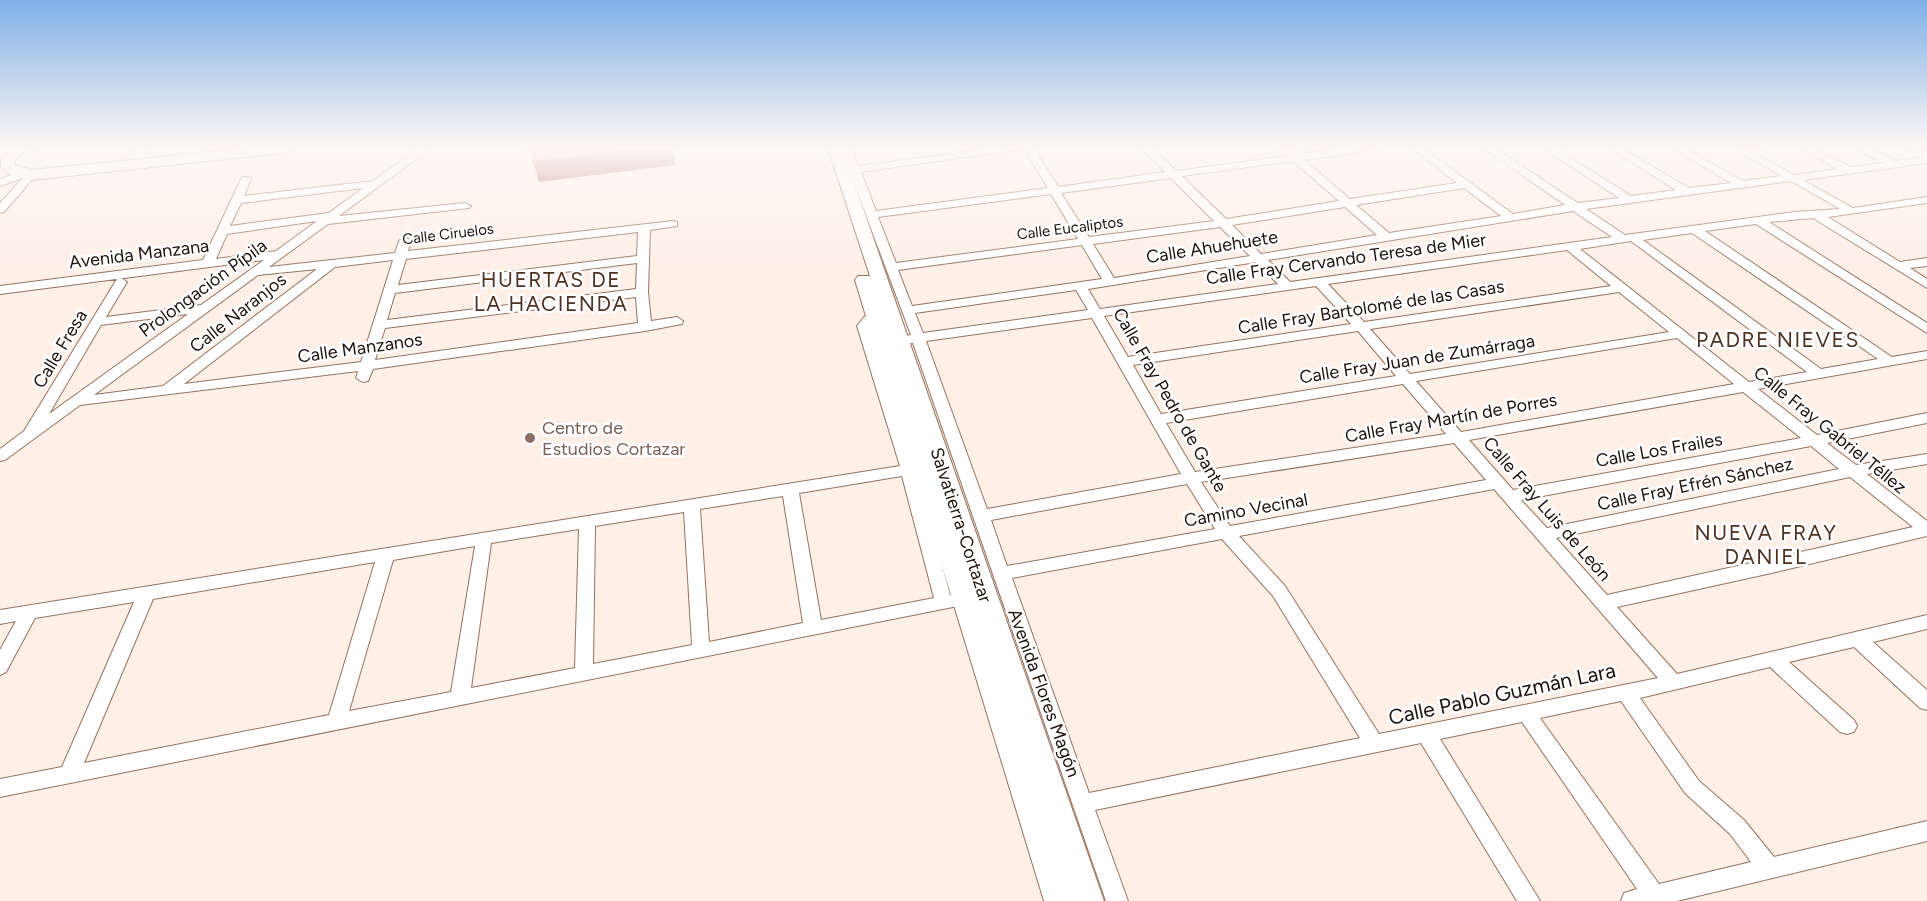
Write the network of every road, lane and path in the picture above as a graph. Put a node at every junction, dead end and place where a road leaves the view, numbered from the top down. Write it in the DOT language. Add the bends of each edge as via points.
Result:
graph roads {
  1 [pos="15,190"];
  2 [pos="242,190"];
  3 [pos="323,190"];
  4 [pos="366,190"];
  5 [pos="839,190"];
  6 [pos="849,190"];
  7 [pos="862,190"];
  8 [pos="1062,190"];
  9 [pos="1189,190"];
  10 [pos="1334,190"];
  11 [pos="1430,190"];
  12 [pos="1477,190"];
  13 [pos="1482,190"];
  14 [pos="1550,190"];
  15 [pos="1613,190"];
  16 [pos="1684,190"];
  17 [pos="1702,190"];
  18 [pos="1815,190"];
  19 [pos="1055,191"];
  20 [pos="1687,192"];
  21 [pos="238,200"];
  22 [pos="1628,200"];
  23 [pos="1927,200"];
  24 [pos="1349,203"];
  25 [pos="465,206"];
  26 [pos="1575,207"];
  27 [pos="0,210"];
  28 [pos="1851,211"];
  29 [pos="1813,213"];
  30 [pos="871,215"];
  31 [pos="1516,216"];
  32 [pos="327,219"];
  33 [pos="1758,220"];
  34 [pos="1223,223"];
  35 [pos="673,225"];
  36 [pos="644,228"];
  37 [pos="1694,229"];
  38 [pos="223,231"];
  39 [pos="1385,236"];
  40 [pos="1627,238"];
  41 [pos="405,241"];
  42 [pos="1087,242"];
  43 [pos="1570,247"];
  44 [pos="282,253"];
  45 [pos="401,256"];
  46 [pos="1260,257"];
  47 [pos="642,259"];
  48 [pos="1927,262"];
  49 [pos="208,263"];
  50 [pos="268,263"];
  51 [pos="332,264"];
  52 [pos="1898,266"];
  53 [pos="890,267"];
  54 [pos="256,272"];
  55 [pos="1318,281"];
  56 [pos="121,282"];
  57 [pos="1110,282"];
  58 [pos="1927,284"];
  59 [pos="1080,286"];
  60 [pos="1287,286"];
  61 [pos="1621,288"];
  62 [pos="0,290"];
  63 [pos="391,290"];
  64 [pos="642,292"];
  65 [pos="0,296"];
  66 [pos="207,308"];
  67 [pos="1095,312"];
  68 [pos="676,321"];
  69 [pos="97,322"];
  70 [pos="380,325"];
  71 [pos="896,326"];
  72 [pos="645,327"];
  73 [pos="1361,327"];
  74 [pos="1927,329"];
  75 [pos="1680,334"];
  76 [pos="1927,355"];
  77 [pos="1889,361"];
  78 [pos="1125,362"];
  79 [pos="364,372"];
  80 [pos="1819,374"];
  81 [pos="1407,379"];
  82 [pos="1747,386"];
  83 [pos="166,391"];
  84 [pos="79,401"];
  85 [pos="1927,418"];
  86 [pos="1159,419"];
  87 [pos="28,436"];
  88 [pos="1458,437"];
  89 [pos="1814,440"];
  90 [pos="3,452"];
  91 [pos="1927,459"];
  92 [pos="910,460"];
  93 [pos="1853,471"];
  94 [pos="1191,478"];
  95 [pos="1498,483"];
  96 [pos="790,489"];
  97 [pos="1510,496"];
  98 [pos="692,506"];
  99 [pos="981,516"];
  100 [pos="587,523"];
  101 [pos="1927,530"];
  102 [pos="1227,534"];
  103 [pos="1544,535"];
  104 [pos="484,538"];
  105 [pos="386,554"];
  106 [pos="1001,574"];
  107 [pos="147,593"];
  108 [pos="954,601"];
  109 [pos="1603,603"];
  110 [pos="29,613"];
  111 [pos="0,617"];
  112 [pos="1927,622"];
  113 [pos="813,628"];
  114 [pos="1857,638"];
  115 [pos="701,650"];
  116 [pos="1772,658"];
  117 [pos="0,667"];
  118 [pos="584,673"];
  119 [pos="1673,683"];
  120 [pos="1625,692"];
  121 [pos="460,697"];
  122 [pos="1927,702"];
  123 [pos="1526,712"];
  124 [pos="337,721"];
  125 [pos="1847,726"];
  126 [pos="1426,733"];
  127 [pos="1374,744"];
  128 [pos="69,774"];
  129 [pos="0,788"];
  130 [pos="1084,803"];
  131 [pos="1927,831"];
  132 [pos="1768,867"];
  133 [pos="1656,898"];
  134 [pos="1059,901"];
  135 [pos="1089,901"];
  136 [pos="1118,901"];
  137 [pos="1529,901"];
  138 [pos="1632,901"];
  1 -- 27 [label="street"];
  2 -- 21 [label="street"];
  3 -- 21 [label="street"];
  4 -- 32 [label="street, Prolongación Pípila"];
  5 -- 71 [label="main road, Salvatierra-Cortazar"];
  6 -- 71 [label="main road, Salvatierra-Cortazar"];
  7 -- 30 [label="street, Avenida Flores Magón"];
  8 -- 19 [label="street"];
  9 -- 34 [label="street"];
  10 -- 24 [label="street"];
  11 -- 24 [label="street, Calle Eucaliptos"];
  12 -- 31 [label="street"];
  13 -- 31 [label="street"];
  14 -- 26 [label="street"];
  15 -- 22 [label="street"];
  16 -- 20 [label="street"];
  17 -- 20 [label="street, Calle Ahuehuete"];
  18 -- 28 [label="street"];
  19 -- 30 [label="street"];
  19 -- 42 [label="street"];
  20 -- 22 [label="street, Calle Ahuehuete"];
  21 -- 38 [label="street"];
  22 -- 26 [label="street, Calle Ahuehuete"];
  23 -- 28 [label="street, Calle Fray Cervando Teresa de Mier"];
  24 -- 34 [label="street, Calle Eucaliptos"];
  24 -- 39 [label="street"];
  25 -- 32 [label="street"];
  26 -- 31 [label="street, Calle Ahuehuete"];
  26 -- 40 [label="street"];
  28 -- 29 [label="street, Calle Fray Cervando Teresa de Mier"];
  29 -- 33 [label="street, Calle Fray Cervando Teresa de Mier"];
  29 -- 52 [label="street"];
  30 -- 53 [label="street, Avenida Flores Magón"];
  31 -- 39 [label="street, Calle Ahuehuete"];
  32 -- 38 [label="street"];
  32 -- 44 [label="street, Prolongación Pípila"];
  33 -- 37 [label="street, Calle Fray Cervando Teresa de Mier"];
  33 -- 74 [label="street"];
  34 -- 42 [label="street, Calle Eucaliptos"];
  34 -- 46 [label="street"];
  35 -- 36 [label="street, Calle Ciruelos"];
  36 -- 45 [label="street, Calle Ciruelos"];
  36 -- 47 [label="street"];
  37 -- 40 [label="street, Calle Fray Cervando Teresa de Mier"];
  37 -- 77 [label="street"];
  38 -- 49 [label="street"];
  39 -- 46 [label="street, Calle Ahuehuete"];
  40 -- 43 [label="street, Calle Fray Cervando Teresa de Mier"];
  40 -- 80 [label="street"];
  41 -- 45 [label="street"];
  42 -- 53 [label="street, Calle Eucaliptos"];
  42 -- 57 [label="street"];
  43 -- 55 [label="street, Calle Fray Cervando Teresa de Mier"];
  43 -- 61 [label="street, Calle Fray Gabriel Téllez"];
  44 -- 49 [label="street, Avenida Manzana"];
  44 -- 50 [label="street, Prolongación Pípila"];
  45 -- 51 [label="street, Calle Ciruelos"];
  45 -- 63 [label="street"];
  46 -- 57 [label="street, Calle Ahuehuete"];
  46 -- 60 [label="street"];
  47 -- 63 [label="street"];
  47 -- 64 [label="street"];
  48 -- 52 [label="street"];
  49 -- 62 [label="street, Avenida Manzana"];
  50 -- 54 [label="street, Prolongación Pípila"];
  50 -- 56 [label="street, Avenida Manzana"];
  51 -- 54 [label="street, Calle Ciruelos"];
  51 -- 83 [label="street, Calle Naranjos"];
  52 -- 58 [label="street"];
  53 -- 71 [label="street, Avenida Flores Magón"];
  54 -- 66 [label="street, Prolongación Pípila"];
  55 -- 60 [label="street, Calle Fray Cervando Teresa de Mier"];
  55 -- 73 [label="street, Calle Fray Luis de León"];
  56 -- 65 [label="street, Avenida Manzana"];
  56 -- 69 [label="street, Calle Fresa"];
  57 -- 59 [label="street, Calle Ahuehuete"];
  59 -- 67 [label="street, Calle Fray Pedro de Gante"];
  59 -- 71 [label="street, Calle Ahuehuete"];
  60 -- 67 [label="street, Calle Fray Cervando Teresa de Mier"];
  61 -- 73 [label="street, Calle Fray Bartolomé de las Casas"];
  61 -- 75 [label="street, Calle Fray Gabriel Téllez"];
  63 -- 70 [label="street"];
  64 -- 70 [label="street"];
  64 -- 72 [label="street"];
  66 -- 69 [label="street"];
  66 -- 84 [label="street, Prolongación Pípila"];
  67 -- 71 [label="street, Calle Fray Cervando Teresa de Mier"];
  67 -- 78 [label="street, Calle Fray Pedro de Gante"];
  68 -- 72 [label="street, Calle Manzanos"];
  69 -- 87 [label="street, Calle Fresa"];
  70 -- 79 [label="street"];
  71 -- 92 [label="main road, Salvatierra-Cortazar"];
  71 -- 99 [label="street, Avenida Flores Magón"];
  71 -- 135 [label="main road, Salvatierra-Cortazar"];
  72 -- 79 [label="street, Calle Manzanos"];
  73 -- 78 [label="street, Calle Fray Bartolomé de las Casas"];
  73 -- 81 [label="street, Calle Fray Luis de León"];
  75 -- 81 [label="street, Calle Fray Juan de Zumárraga"];
  75 -- 82 [label="street, Calle Fray Gabriel Téllez"];
  76 -- 77 [label="street, Calle Fray Martín de Porres"];
  77 -- 80 [label="street, Calle Fray Martín de Porres"];
  78 -- 86 [label="street, Calle Fray Pedro de Gante"];
  79 -- 83 [label="street, Calle Manzanos"];
  80 -- 82 [label="street, Calle Fray Martín de Porres"];
  81 -- 86 [label="street, Calle Fray Juan de Zumárraga"];
  81 -- 88 [label="street, Calle Fray Luis de León"];
  82 -- 88 [label="street, Calle Fray Martín de Porres"];
  82 -- 89 [label="street, Calle Fray Gabriel Téllez"];
  83 -- 84 [label="street, Calle Manzanos"];
  84 -- 87 [label="street, Prolongación Pípila"];
  85 -- 89 [label="street, Calle Los Frailes"];
  86 -- 94 [label="street, Calle Fray Pedro de Gante"];
  87 -- 90 [label="street, Prolongación Pípila"];
  88 -- 94 [label="street, Calle Fray Martín de Porres"];
  88 -- 95 [label="street, Calle Fray Luis de León"];
  89 -- 93 [label="street, Calle Fray Gabriel Téllez"];
  89 -- 97 [label="street, Calle Los Frailes"];
  91 -- 93 [label="street, Calle Fray Efrén Sánchez"];
  92 -- 96 [label="street"];
  92 -- 108 [label="main road, Salvatierra-Cortazar"];
  93 -- 101 [label="street, Calle Fray Gabriel Téllez"];
  93 -- 103 [label="street, Calle Fray Efrén Sánchez"];
  94 -- 99 [label="street, Calle Fray Martín de Porres"];
  94 -- 102 [label="street, Calle Fray Pedro de Gante"];
  95 -- 97 [label="street, Calle Fray Luis de León"];
  95 -- 102 [label="street, Camino Vecinal"];
  96 -- 98 [label="street"];
  96 -- 113 [label="street"];
  97 -- 103 [label="street, Calle Fray Luis de León"];
  98 -- 100 [label="street"];
  98 -- 115 [label="street"];
  99 -- 106 [label="street, Avenida Flores Magón"];
  100 -- 104 [label="street"];
  100 -- 118 [label="street"];
  101 -- 109 [label="street"];
  102 -- 106 [label="street, Camino Vecinal"];
  102 -- 127 [label="street, Calle Fray Pedro de Gante" via="1280,591"];
  103 -- 109 [label="street, Calle Fray Luis de León"];
  104 -- 105 [label="street"];
  104 -- 121 [label="street"];
  105 -- 107 [label="street"];
  105 -- 124 [label="street"];
  106 -- 130 [label="street, Avenida Flores Magón"];
  107 -- 110 [label="street"];
  107 -- 128 [label="street"];
  108 -- 113 [label="street"];
  108 -- 134 [label="main road, Salvatierra-Cortazar"];
  109 -- 119 [label="street, Calle Fray Luis de León"];
  110 -- 111 [label="street"];
  110 -- 117 [label="street"];
  112 -- 114 [label="street, Calle Pablo Guzmán Lara"];
  113 -- 115 [label="street"];
  114 -- 116 [label="street, Calle Pablo Guzmán Lara"];
  114 -- 122 [label="street"];
  115 -- 118 [label="street"];
  116 -- 119 [label="street, Calle Pablo Guzmán Lara"];
  116 -- 125 [label="street"];
  118 -- 121 [label="street"];
  119 -- 120 [label="street, Calle Pablo Guzmán Lara"];
  120 -- 123 [label="street, Calle Pablo Guzmán Lara"];
  120 -- 132 [label="street" via="1688,783 1737,827"];
  121 -- 124 [label="street"];
  123 -- 126 [label="street, Calle Pablo Guzmán Lara"];
  123 -- 133 [label="street"];
  124 -- 128 [label="street"];
  126 -- 127 [label="street, Calle Pablo Guzmán Lara"];
  126 -- 137 [label="street"];
  127 -- 130 [label="street, Calle Pablo Guzmán Lara"];
  128 -- 129 [label="street"];
  130 -- 136 [label="street, Avenida Flores Magón"];
  131 -- 132 [label="street"];
  132 -- 133 [label="street"];
  133 -- 138 [label="street"];
}
